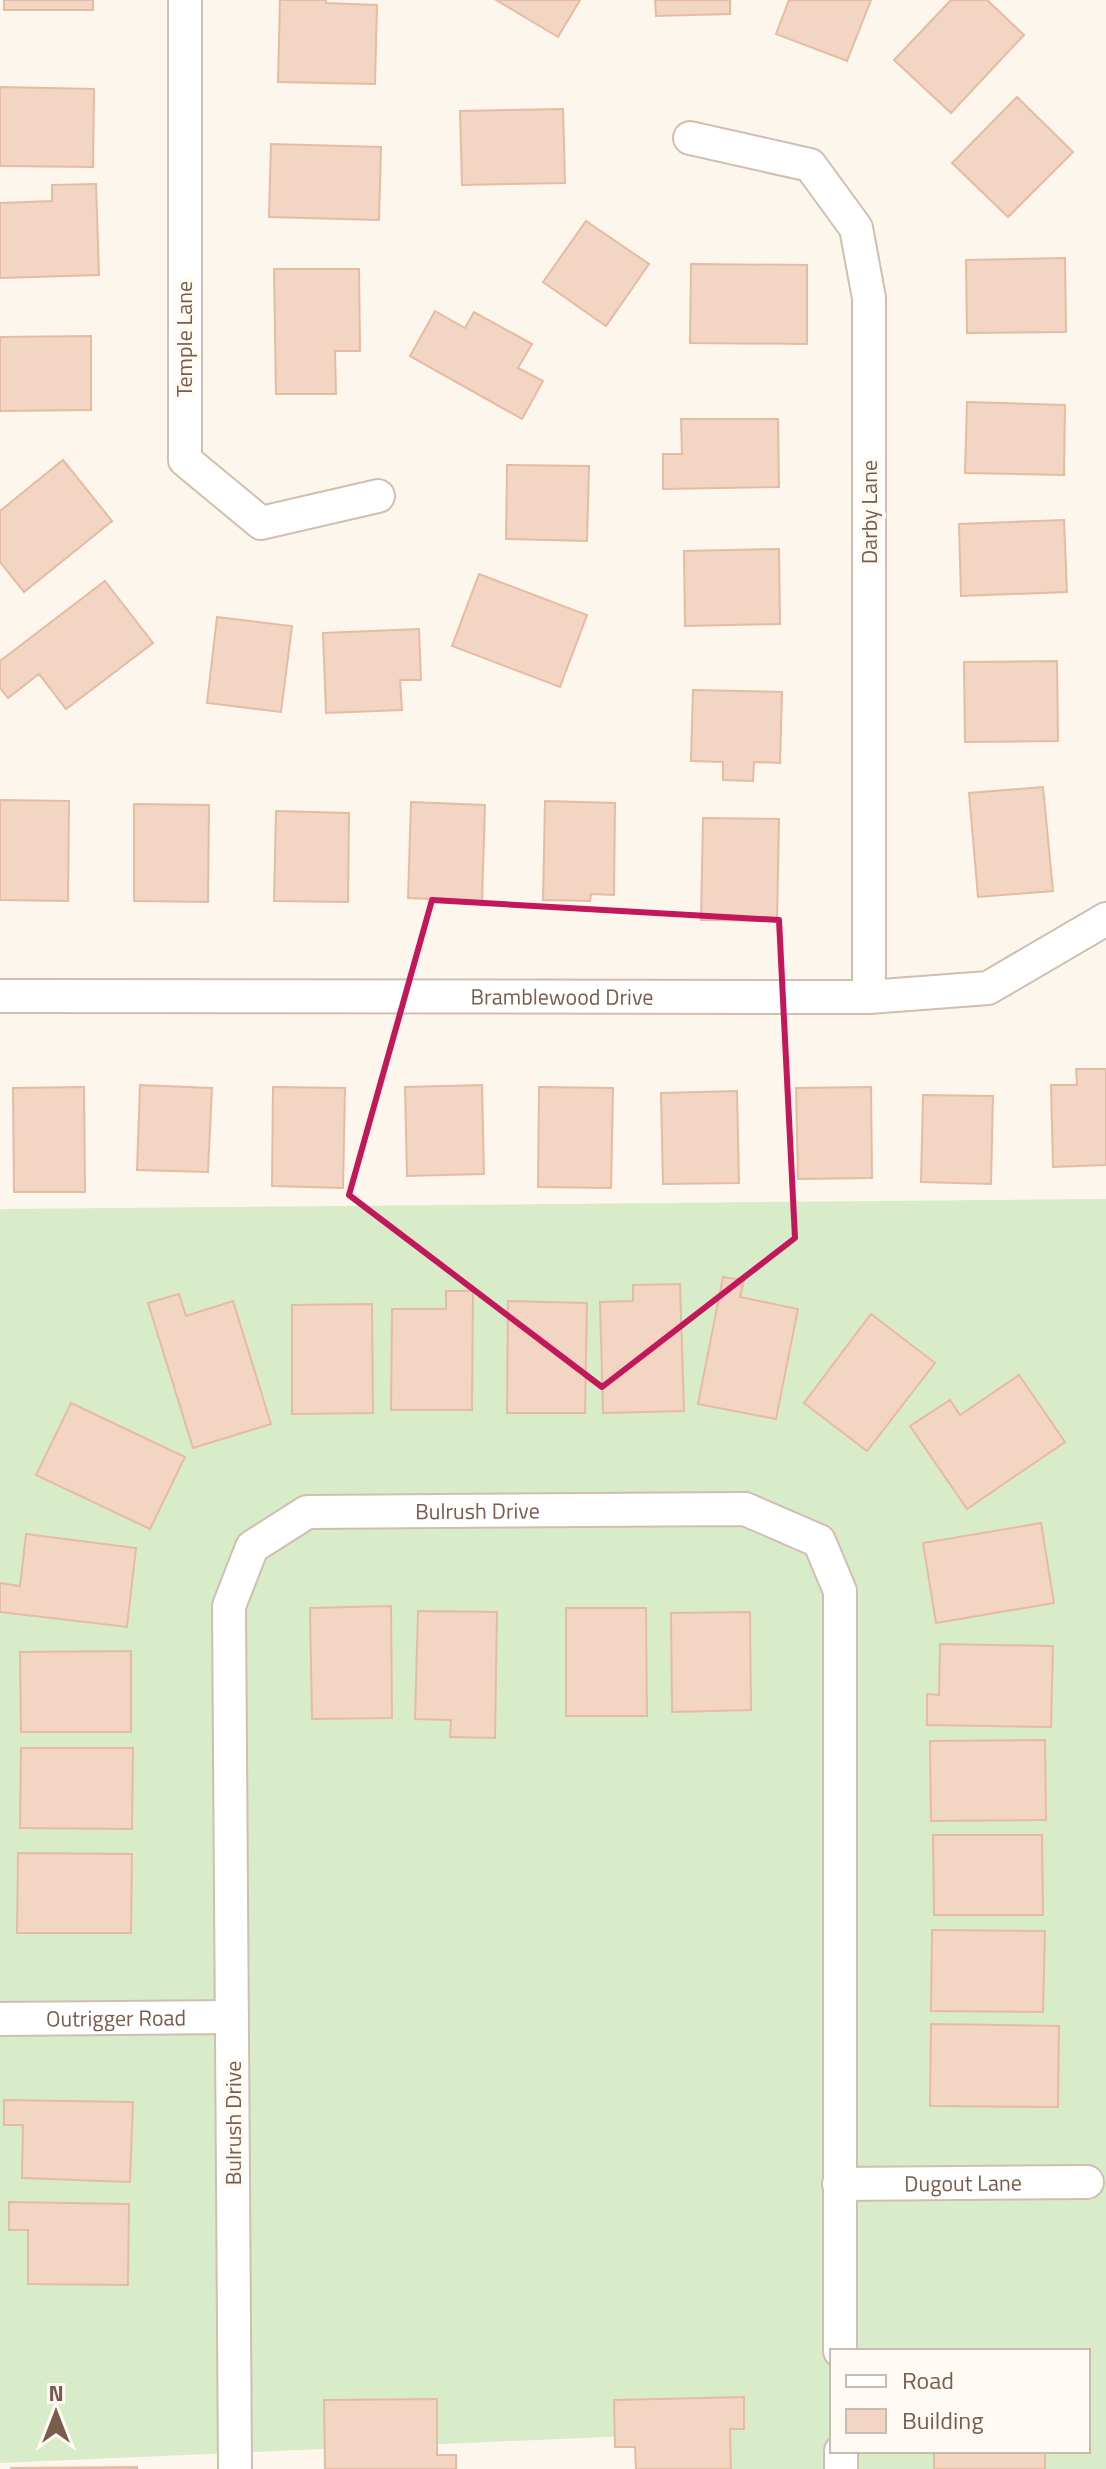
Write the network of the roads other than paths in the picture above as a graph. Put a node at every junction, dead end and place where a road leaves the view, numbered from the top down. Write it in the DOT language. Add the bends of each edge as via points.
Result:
graph roads {
  1 [pos="185,0"];
  2 [pos="690,138"];
  3 [pos="378,496"];
  4 [pos="1106,919"];
  5 [pos="0,996"];
  6 [pos="869,997"];
  7 [pos="232,2017"];
  8 [pos="0,2019"];
  9 [pos="1087,2182"];
  10 [pos="839,2184"];
  11 [pos="840,2349"];
  12 [pos="235,2469"];
  1 -- 3 [label="street, Temple Lane" via="185,460 261,523"];
  2 -- 6 [label="street, Darby Lane" via="810,165 856,228 869,298"];
  4 -- 6 [label="street, Bramblewood Drive" via="988,988"];
  5 -- 6 [label="street, Bramblewood Drive"];
  7 -- 8 [label="street, Outrigger Road"];
  7 -- 10 [label="street, Bulrush Drive" via="229,1606 252,1547 307,1512 745,1509 819,1541 840,1591"];
  7 -- 12 [label="street, Bulrush Drive"];
  9 -- 10 [label="street, Dugout Lane"];
  10 -- 11 [label="street, Bulrush Drive"];
}
